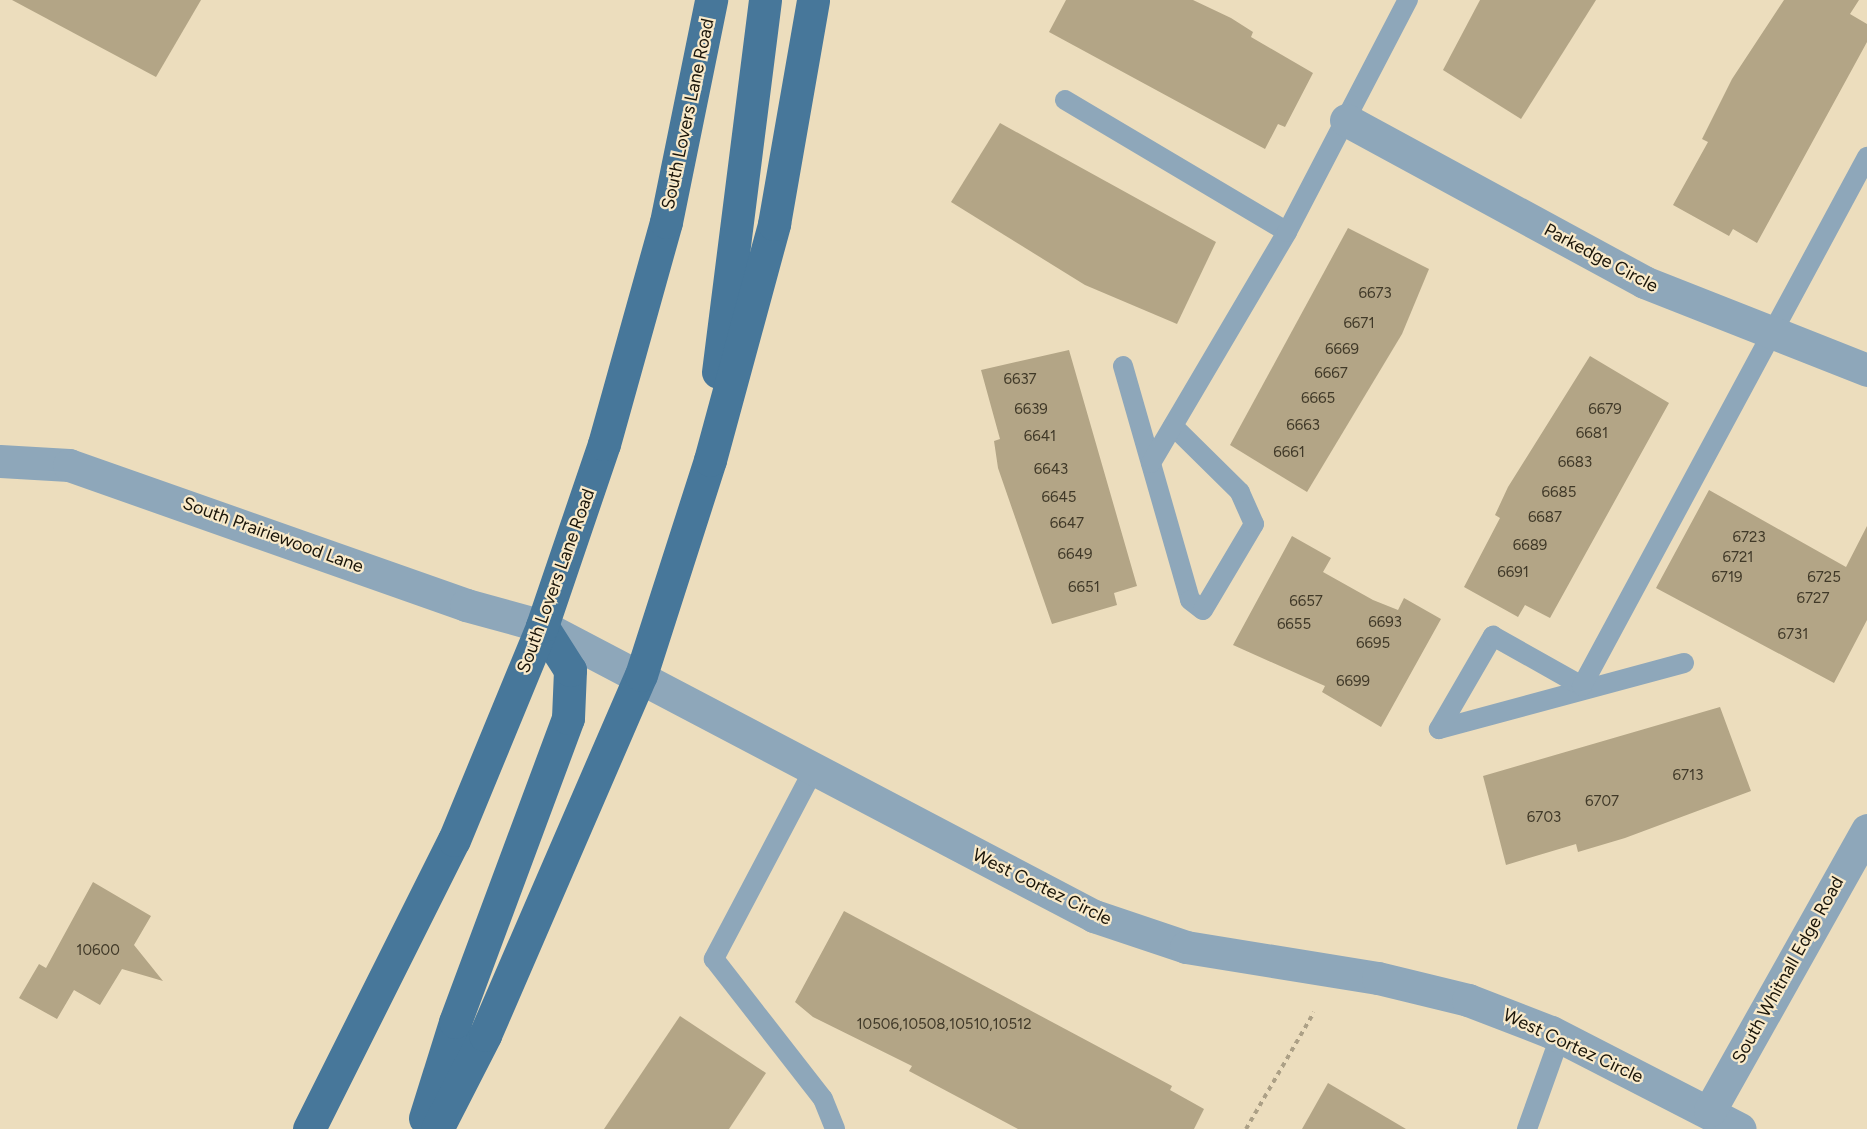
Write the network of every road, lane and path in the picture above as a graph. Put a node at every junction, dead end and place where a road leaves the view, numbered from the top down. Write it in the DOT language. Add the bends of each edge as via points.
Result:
graph roads {
  1 [pos="711,0"];
  2 [pos="765,0"];
  3 [pos="813,0"];
  4 [pos="1408,0"];
  5 [pos="1065,100"];
  6 [pos="1346,120"];
  7 [pos="1867,158"];
  8 [pos="1287,232"];
  9 [pos="1771,333"];
  10 [pos="1123,366"];
  11 [pos="1867,370"];
  12 [pos="1173,426"];
  13 [pos="710,460"];
  14 [pos="0,461"];
  15 [pos="1151,463"];
  16 [pos="542,626"];
  17 [pos="1684,663"];
  18 [pos="641,675"];
  19 [pos="1582,686"];
  20 [pos="814,769"];
  21 [pos="1867,830"];
  22 [pos="1314,1012"];
  23 [pos="1560,1037"];
  24 [pos="1710,1110"];
  25 [pos="309,1129"];
  26 [pos="422,1129"];
  27 [pos="437,1129"];
  28 [pos="835,1129"];
  29 [pos="1246,1129"];
  30 [pos="1527,1129"];
  31 [pos="1740,1129"];
  1 -- 16 [label="main road, South Lovers Lane Road" via="666,222 604,444"];
  2 -- 13 [label="main road" via="726,283"];
  3 -- 13 [label="main road" via="774,224"];
  4 -- 6 [label="lane"];
  5 -- 8 [label="lane"];
  6 -- 8 [label="lane"];
  6 -- 9 [label="street, Parkedge Circle" via="1644,282"];
  7 -- 9 [label="lane"];
  8 -- 12 [label="lane"];
  9 -- 11 [label="street, Parkedge Circle"];
  9 -- 19 [label="lane"];
  10 -- 15 [label="lane"];
  12 -- 15 [label="lane"];
  12 -- 15 [label="lane" via="1239,492 1254,524 1203,610 1190,600"];
  13 -- 18 [label="main road"];
  14 -- 16 [label="street, South Prairiewood Lane" via="69,465 466,605"];
  16 -- 18 [label="street, West Cortez Circle"];
  16 -- 25 [label="main road, South Lovers Lane Road" via="454,840"];
  16 -- 26 [label="main road" via="570,670 568,718 467,989"];
  17 -- 19 [label="lane"];
  18 -- 20 [label="street, West Cortez Circle"];
  18 -- 27 [label="main road" via="485,1035"];
  19 -- 19 [label="lane" via="1450,726 1439,729 1493,636"];
  20 -- 23 [label="street, West Cortez Circle" via="1094,916 1186,947 1378,978 1468,1000"];
  20 -- 28 [label="lane" via="714,959 823,1099"];
  21 -- 24 [label="street, South Whitnall Edge Road"];
  22 -- 29 [label="path"];
  23 -- 24 [label="street, West Cortez Circle"];
  23 -- 30 [label="lane"];
  24 -- 31 [label="street, West Cortez Circle"];
}
